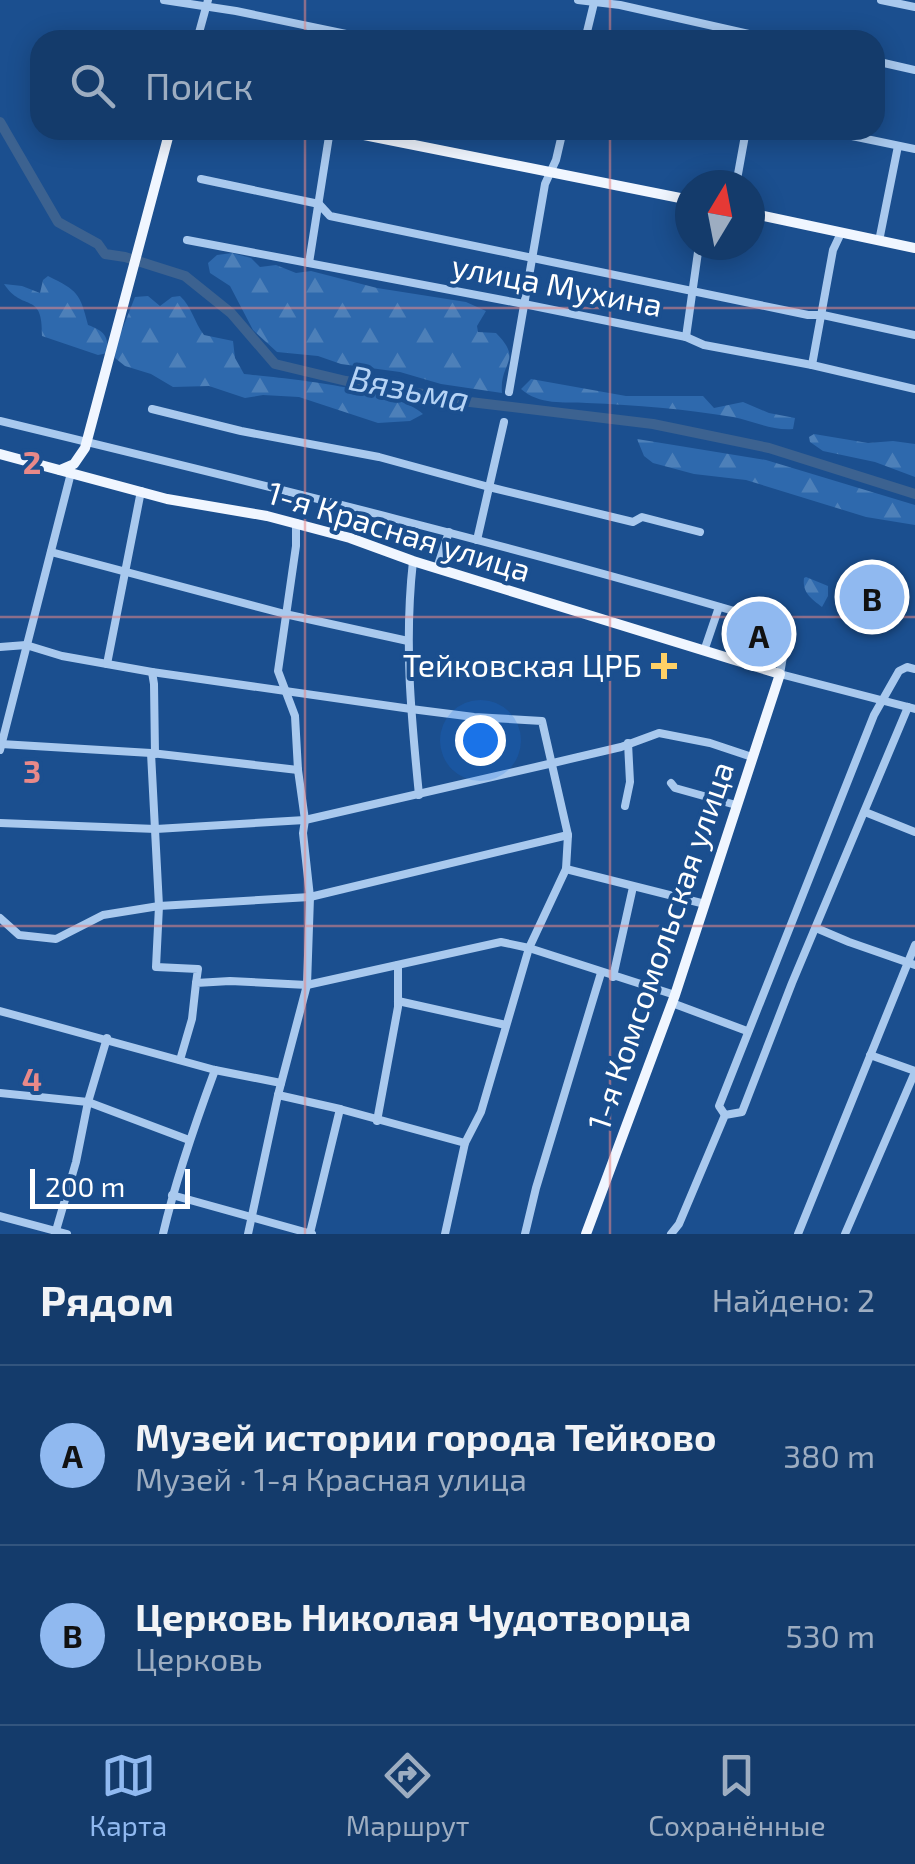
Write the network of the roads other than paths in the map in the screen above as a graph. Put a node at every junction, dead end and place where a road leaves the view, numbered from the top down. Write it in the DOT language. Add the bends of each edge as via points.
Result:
graph roads {
  1 [pos="164,0"];
  2 [pos="578,0"];
  3 [pos="881,0"];
  4 [pos="620,2"];
  5 [pos="207,4"];
  6 [pos="594,4"];
  7 [pos="915,8"];
  8 [pos="200,30"];
  9 [pos="328,30"];
  10 [pos="588,30"];
  11 [pos="730,30"];
  12 [pos="885,64"];
  13 [pos="915,70"];
  14 [pos="167,140"];
  15 [pos="329,140"];
  16 [pos="388,140"];
  17 [pos="560,140"];
  18 [pos="744,140"];
  19 [pos="870,140"];
  20 [pos="898,146"];
  21 [pos="915,149"];
  22 [pos="739,170"];
  23 [pos="550,173"];
  24 [pos="202,180"];
  25 [pos="675,197"];
  26 [pos="319,204"];
  27 [pos="765,216"];
  28 [pos="841,233"];
  29 [pos="188,240"];
  30 [pos="879,241"];
  31 [pos="915,248"];
  32 [pos="531,256"];
  33 [pos="697,260"];
  34 [pos="309,263"];
  35 [pos="693,289"];
  36 [pos="524,304"];
  37 [pos="822,315"];
  38 [pos="915,336"];
  39 [pos="686,337"];
  40 [pos="812,365"];
  41 [pos="915,389"];
  42 [pos="509,392"];
  43 [pos="152,409"];
  44 [pos="0,421"];
  45 [pos="504,422"];
  46 [pos="86,445"];
  47 [pos="0,454"];
  48 [pos="65,472"];
  49 [pos="90,477"];
  50 [pos="488,487"];
  51 [pos="141,492"];
  52 [pos="296,523"];
  53 [pos="449,532"];
  54 [pos="700,532"];
  55 [pos="477,540"];
  56 [pos="51,552"];
  57 [pos="413,561"];
  58 [pos="437,568"];
  59 [pos="126,572"];
  60 [pos="720,606"];
  61 [pos="284,614"];
  62 [pos="408,641"];
  63 [pos="26,645"];
  64 [pos="0,647"];
  65 [pos="704,650"];
  66 [pos="107,664"];
  67 [pos="915,669"];
  68 [pos="152,672"];
  69 [pos="780,674"];
  70 [pos="285,692"];
  71 [pos="882,702"];
  72 [pos="912,708"];
  73 [pos="411,709"];
  74 [pos="628,744"];
  75 [pos="1,747"];
  76 [pos="153,754"];
  77 [pos="752,757"];
  78 [pos="553,763"];
  79 [pos="298,770"];
  80 [pos="671,783"];
  81 [pos="418,794"];
  82 [pos="625,806"];
  83 [pos="736,806"];
  84 [pos="865,812"];
  85 [pos="304,820"];
  86 [pos="0,822"];
  87 [pos="156,829"];
  88 [pos="915,832"];
  89 [pos="568,835"];
  90 [pos="566,869"];
  91 [pos="633,887"];
  92 [pos="310,897"];
  93 [pos="705,904"];
  94 [pos="159,906"];
  95 [pos="0,918"];
  96 [pos="816,928"];
  97 [pos="915,945"];
  98 [pos="529,948"];
  99 [pos="912,964"];
  100 [pos="398,966"];
  101 [pos="601,973"];
  102 [pos="613,977"];
  103 [pos="196,983"];
  104 [pos="306,985"];
  105 [pos="674,999"];
  106 [pos="398,1001"];
  107 [pos="1,1011"];
  108 [pos="0,1023"];
  109 [pos="506,1024"];
  110 [pos="747,1031"];
  111 [pos="106,1038"];
  112 [pos="870,1055"];
  113 [pos="180,1060"];
  114 [pos="215,1070"];
  115 [pos="915,1071"];
  116 [pos="281,1083"];
  117 [pos="0,1093"];
  118 [pos="278,1095"];
  119 [pos="88,1102"];
  120 [pos="340,1109"];
  121 [pos="725,1116"];
  122 [pos="377,1121"];
  123 [pos="189,1140"];
  124 [pos="464,1143"];
  125 [pos="172,1194"];
  126 [pos="0,1216"];
  127 [pos="252,1219"];
  128 [pos="55,1232"];
  129 [pos="67,1234"];
  130 [pos="163,1234"];
  131 [pos="248,1234"];
  132 [pos="311,1234"];
  133 [pos="445,1234"];
  134 [pos="526,1234"];
  135 [pos="586,1234"];
  136 [pos="671,1234"];
  137 [pos="798,1234"];
  138 [pos="845,1234"];
  1 -- 5 [label="street"];
  2 -- 6 [label="street"];
  3 -- 7 [label="street"];
  4 -- 6 [label="street"];
  4 -- 11 [label="street"];
  5 -- 8 [label="street"];
  5 -- 9 [label="street"];
  6 -- 10 [label="street"];
  12 -- 13 [label="street"];
  14 -- 46 [label="main road"];
  15 -- 26 [label="street"];
  16 -- 23 [label="main road"];
  17 -- 23 [label="street"];
  18 -- 22 [label="street"];
  19 -- 20 [label="street"];
  20 -- 21 [label="street"];
  20 -- 30 [label="street"];
  23 -- 25 [label="main road"];
  23 -- 32 [label="street"];
  24 -- 26 [label="street"];
  26 -- 32 [label="street" via="330,216"];
  26 -- 34 [label="street"];
  27 -- 28 [label="main road"];
  28 -- 30 [label="main road"];
  28 -- 37 [label="street"];
  29 -- 34 [label="street, улица Мухина"];
  30 -- 31 [label="main road"];
  32 -- 35 [label="street"];
  32 -- 36 [label="street"];
  33 -- 35 [label="street"];
  34 -- 36 [label="street, улица Мухина"];
  35 -- 37 [label="street"];
  35 -- 39 [label="street"];
  36 -- 39 [label="street, улица Мухина"];
  36 -- 42 [label="street"];
  37 -- 38 [label="street"];
  37 -- 40 [label="street"];
  39 -- 40 [label="street, улица Мухина"];
  40 -- 41 [label="street, улица Мухина"];
  43 -- 50 [label="street"];
  44 -- 46 [label="street"];
  45 -- 50 [label="street"];
  46 -- 48 [label="main road"];
  46 -- 49 [label="main road"];
  46 -- 53 [label="street"];
  47 -- 48 [label="main road, 1-я Красная улица"];
  48 -- 49 [label="main road, 1-я Красная улица"];
  48 -- 56 [label="street"];
  49 -- 51 [label="main road, 1-я Красная улица"];
  50 -- 54 [label="street"];
  50 -- 55 [label="street"];
  51 -- 52 [label="main road, 1-я Красная улица"];
  51 -- 59 [label="street"];
  52 -- 57 [label="main road, 1-я Красная улица"];
  52 -- 61 [label="street"];
  53 -- 55 [label="street"];
  53 -- 58 [label="street"];
  55 -- 60 [label="street"];
  56 -- 59 [label="street"];
  56 -- 63 [label="street"];
  57 -- 58 [label="main road, 1-я Красная улица"];
  57 -- 62 [label="street"];
  58 -- 65 [label="main road, 1-я Красная улица"];
  59 -- 61 [label="street"];
  59 -- 66 [label="street"];
  60 -- 65 [label="street"];
  60 -- 69 [label="street" via="788,627"];
  61 -- 62 [label="street"];
  61 -- 70 [label="street" via="278,671"];
  62 -- 73 [label="street"];
  63 -- 64 [label="street"];
  63 -- 66 [label="street"];
  63 -- 75 [label="street"];
  65 -- 69 [label="main road, 1-я Красная улица"];
  66 -- 68 [label="street"];
  67 -- 71 [label="street" via="903,668"];
  68 -- 70 [label="street"];
  68 -- 76 [label="street"];
  69 -- 71 [label="street"];
  69 -- 77 [label="main road, 1-я Комсомольская улица"];
  70 -- 73 [label="street"];
  70 -- 79 [label="street" via="295,716"];
  71 -- 72 [label="street"];
  71 -- 110 [label="street"];
  72 -- 84 [label="street"];
  73 -- 78 [label="street" via="542,720"];
  73 -- 81 [label="street"];
  74 -- 77 [label="street" via="650,734 674,734"];
  74 -- 78 [label="street"];
  74 -- 82 [label="street"];
  75 -- 76 [label="street"];
  76 -- 79 [label="street"];
  76 -- 87 [label="street"];
  77 -- 83 [label="main road, 1-я Комсомольская улица"];
  78 -- 81 [label="street"];
  78 -- 89 [label="street"];
  79 -- 85 [label="street"];
  80 -- 83 [label="street"];
  81 -- 85 [label="street"];
  83 -- 93 [label="main road, 1-я Комсомольская улица"];
  84 -- 88 [label="street"];
  84 -- 96 [label="street"];
  85 -- 87 [label="street"];
  85 -- 92 [label="street"];
  86 -- 87 [label="street"];
  87 -- 94 [label="street"];
  89 -- 90 [label="street"];
  89 -- 92 [label="street"];
  90 -- 91 [label="street"];
  90 -- 98 [label="street"];
  91 -- 93 [label="street"];
  91 -- 102 [label="street"];
  92 -- 94 [label="street"];
  92 -- 104 [label="street"];
  93 -- 105 [label="main road, 1-я Комсомольская улица"];
  94 -- 95 [label="street" via="103,915 56,938 19,934"];
  94 -- 103 [label="street" via="156,966 198,969"];
  96 -- 99 [label="street"];
  96 -- 121 [label="street" via="742,1112"];
  97 -- 99 [label="street"];
  98 -- 100 [label="street" via="501,942"];
  98 -- 101 [label="street"];
  98 -- 109 [label="street"];
  99 -- 112 [label="street"];
  100 -- 104 [label="street"];
  100 -- 106 [label="street"];
  101 -- 102 [label="street"];
  101 -- 134 [label="street"];
  102 -- 105 [label="street"];
  103 -- 104 [label="street"];
  103 -- 113 [label="street"];
  104 -- 116 [label="street"];
  105 -- 110 [label="street"];
  105 -- 135 [label="main road, 1-я Комсомольская улица"];
  106 -- 109 [label="street"];
  106 -- 122 [label="street"];
  107 -- 108 [label="street"];
  107 -- 111 [label="street"];
  109 -- 124 [label="street" via="481,1112"];
  110 -- 121 [label="street" via="719,1106"];
  111 -- 113 [label="street"];
  111 -- 119 [label="street"];
  112 -- 115 [label="street"];
  112 -- 137 [label="street"];
  113 -- 114 [label="street"];
  114 -- 116 [label="street"];
  114 -- 123 [label="street"];
  115 -- 138 [label="street"];
  116 -- 118 [label="street"];
  117 -- 119 [label="street"];
  118 -- 120 [label="street"];
  118 -- 127 [label="street"];
  119 -- 123 [label="street"];
  119 -- 128 [label="street"];
  120 -- 122 [label="street"];
  120 -- 132 [label="street"];
  121 -- 136 [label="street"];
  122 -- 124 [label="street"];
  123 -- 125 [label="street"];
  124 -- 133 [label="street"];
  125 -- 127 [label="street"];
  125 -- 130 [label="street"];
  126 -- 128 [label="street"];
  127 -- 131 [label="street"];
  127 -- 132 [label="street"];
  128 -- 129 [label="street"];
}
